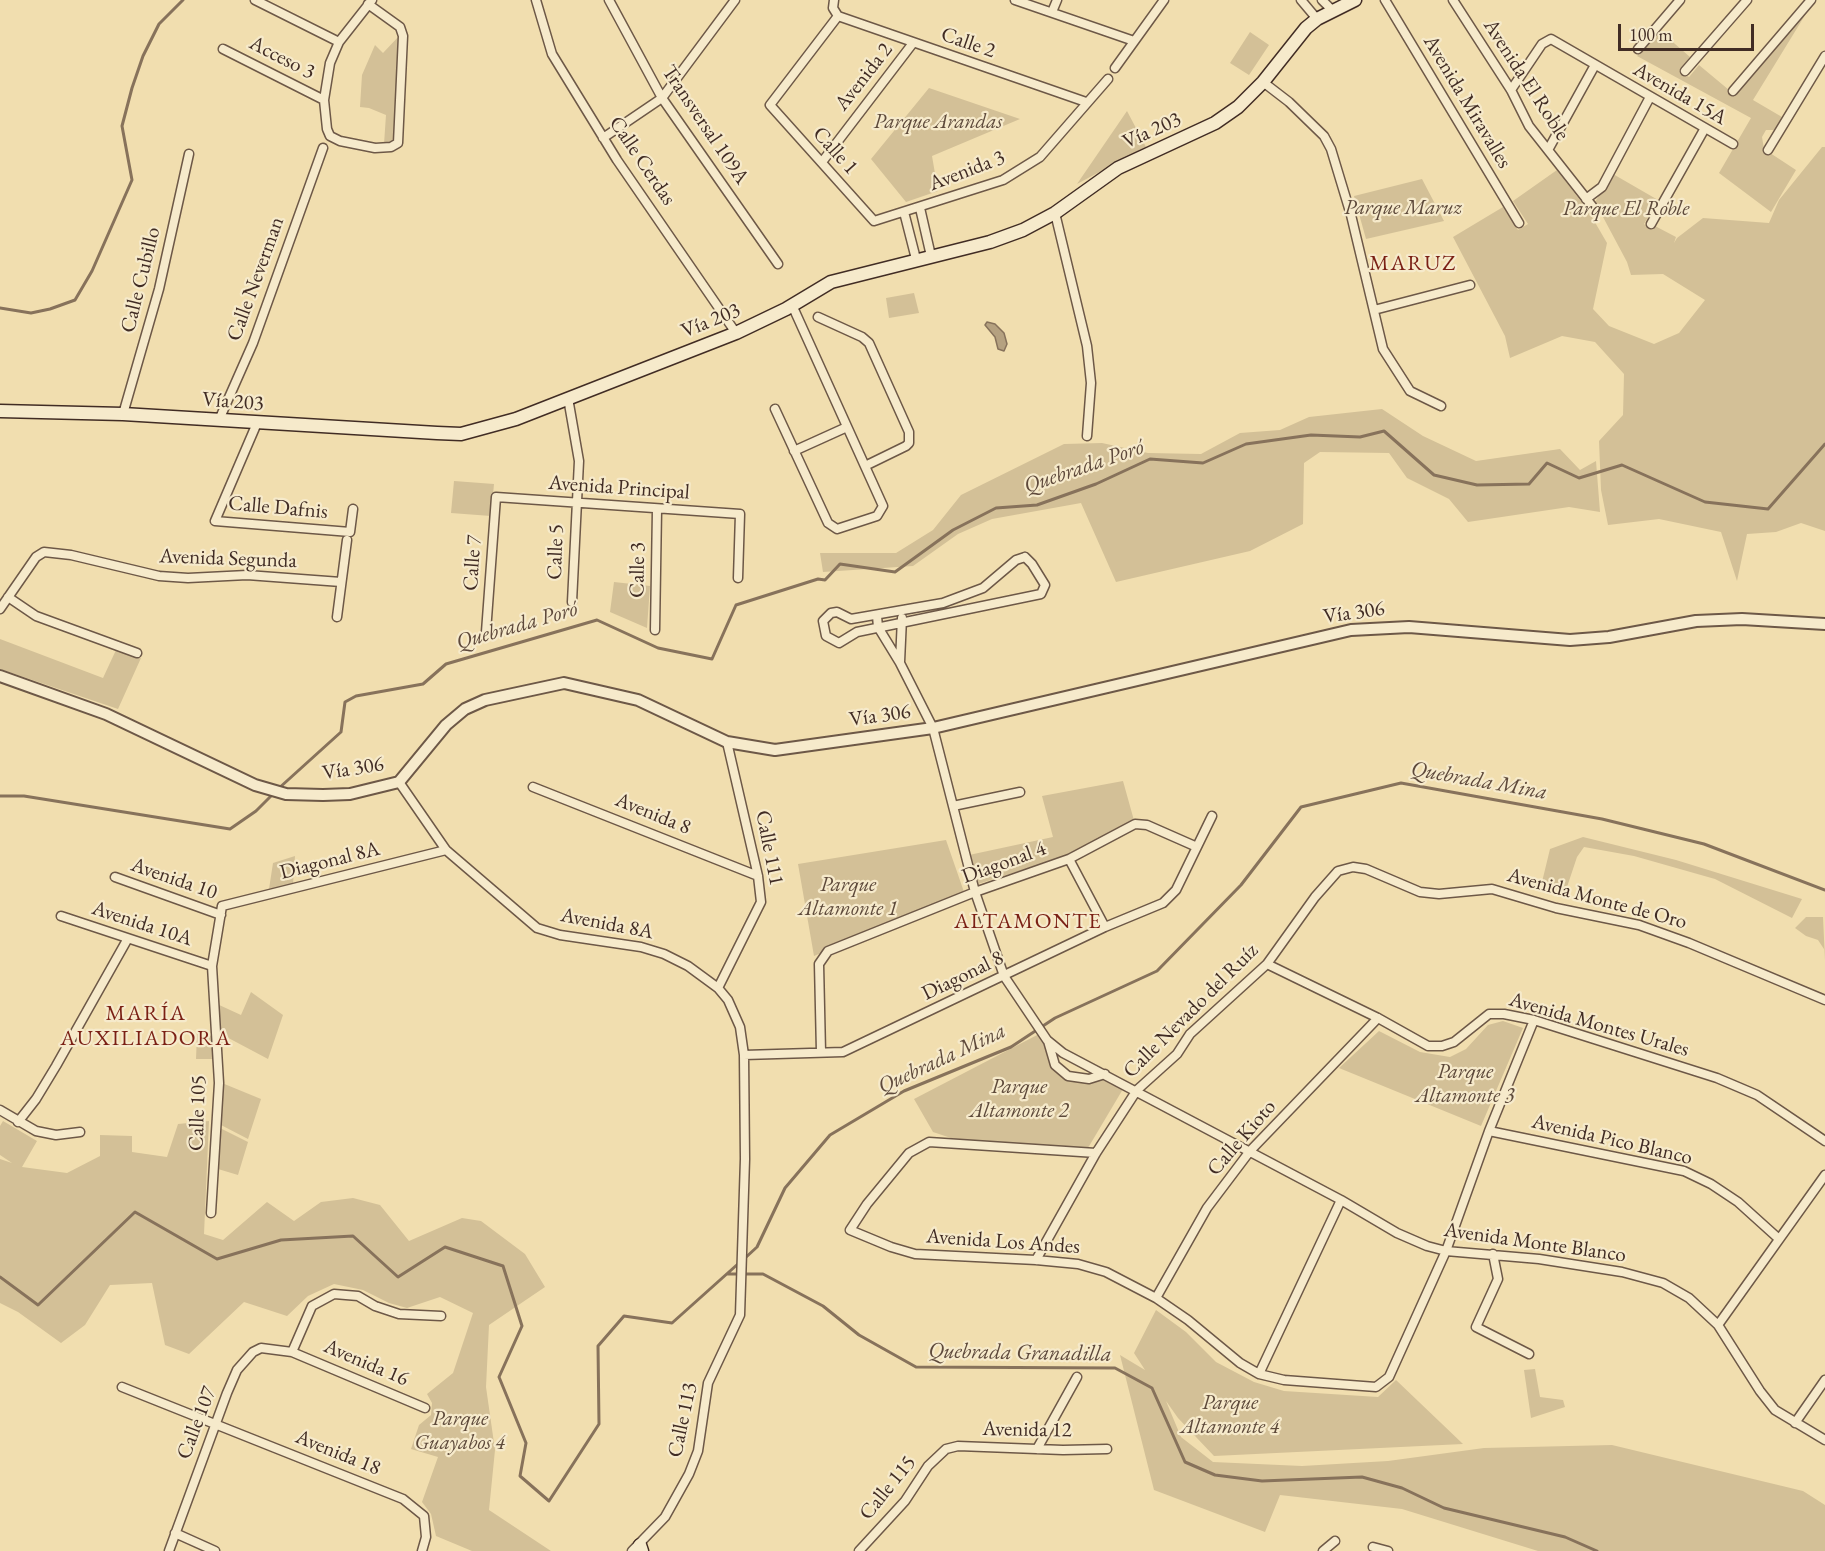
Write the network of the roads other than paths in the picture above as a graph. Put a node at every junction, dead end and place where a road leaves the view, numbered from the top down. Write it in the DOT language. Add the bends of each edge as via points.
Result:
graph roads {
  1 [pos="255,0"];
  2 [pos="536,0"];
  3 [pos="609,0"];
  4 [pos="834,0"];
  5 [pos="1015,0"];
  6 [pos="1057,0"];
  7 [pos="1164,0"];
  8 [pos="1301,0"];
  9 [pos="1322,0"];
  10 [pos="1355,0"];
  11 [pos="1385,0"];
  12 [pos="1453,0"];
  13 [pos="1680,0"];
  14 [pos="1747,0"];
  15 [pos="1811,0"];
  16 [pos="733,1"];
  17 [pos="370,2"];
  18 [pos="1332,10"];
  19 [pos="1052,12"];
  20 [pos="838,16"];
  21 [pos="1317,19"];
  22 [pos="1134,40"];
  23 [pos="339,42"];
  24 [pos="913,43"];
  25 [pos="223,49"];
  26 [pos="1638,49"];
  27 [pos="1825,56"];
  28 [pos="1595,65"];
  29 [pos="1116,68"];
  30 [pos="1685,71"];
  31 [pos="1108,79"];
  32 [pos="1263,82"];
  33 [pos="1511,90"];
  34 [pos="1733,91"];
  35 [pos="1650,97"];
  36 [pos="662,98"];
  37 [pos="324,100"];
  38 [pos="1086,102"];
  39 [pos="1705,128"];
  40 [pos="603,138"];
  41 [pos="1733,144"];
  42 [pos="323,148"];
  43 [pos="1548,150"];
  44 [pos="1768,150"];
  45 [pos="189,154"];
  46 [pos="822,162"];
  47 [pos="920,208"];
  48 [pos="904,212"];
  49 [pos="1055,213"];
  50 [pos="874,221"];
  51 [pos="1519,223"];
  52 [pos="1651,224"];
  53 [pos="931,256"];
  54 [pos="916,259"];
  55 [pos="778,264"];
  56 [pos="1470,285"];
  57 [pos="792,305"];
  58 [pos="1374,310"];
  59 [pos="818,317"];
  60 [pos="736,333"];
  61 [pos="568,398"];
  62 [pos="1441,406"];
  63 [pos="775,410"];
  64 [pos="0,411"];
  65 [pos="123,414"];
  66 [pos="219,420"];
  67 [pos="257,423"];
  68 [pos="847,427"];
  69 [pos="1087,436"];
  70 [pos="794,451"];
  71 [pos="865,466"];
  72 [pos="496,497"];
  73 [pos="576,502"];
  74 [pos="353,509"];
  75 [pos="657,510"];
  76 [pos="347,540"];
  77 [pos="738,578"];
  78 [pos="341,582"];
  79 [pos="8,597"];
  80 [pos="953,599"];
  81 [pos="572,602"];
  82 [pos="0,609"];
  83 [pos="901,612"];
  84 [pos="957,612"];
  85 [pos="877,616"];
  86 [pos="337,618"];
  87 [pos="903,622"];
  88 [pos="1825,624"];
  89 [pos="878,627"];
  90 [pos="655,630"];
  91 [pos="486,632"];
  92 [pos="138,653"];
  93 [pos="900,663"];
  94 [pos="0,676"];
  95 [pos="933,728"];
  96 [pos="727,742"];
  97 [pos="399,782"];
  98 [pos="533,787"];
  99 [pos="1020,792"];
  100 [pos="953,806"];
  101 [pos="1212,816"];
  102 [pos="1197,848"];
  103 [pos="446,850"];
  104 [pos="1069,859"];
  105 [pos="1353,867"];
  106 [pos="758,876"];
  107 [pos="115,877"];
  108 [pos="975,892"];
  109 [pos="221,910"];
  110 [pos="61,916"];
  111 [pos="1105,927"];
  112 [pos="127,940"];
  113 [pos="1267,964"];
  114 [pos="212,966"];
  115 [pos="1004,976"];
  116 [pos="718,988"];
  117 [pos="1825,1000"];
  118 [pos="1378,1018"];
  119 [pos="1534,1020"];
  120 [pos="1046,1038"];
  121 [pos="821,1052"];
  122 [pos="744,1054"];
  123 [pos="1100,1071"];
  124 [pos="1137,1090"];
  125 [pos="0,1110"];
  126 [pos="18,1122"];
  127 [pos="1489,1131"];
  128 [pos="80,1132"];
  129 [pos="1825,1141"];
  130 [pos="1250,1151"];
  131 [pos="1096,1153"];
  132 [pos="1825,1175"];
  133 [pos="1341,1200"];
  134 [pos="211,1213"];
  135 [pos="1779,1239"];
  136 [pos="1446,1251"];
  137 [pos="1493,1254"];
  138 [pos="1036,1260"];
  139 [pos="1156,1298"];
  140 [pos="441,1316"];
  141 [pos="1718,1325"];
  142 [pos="292,1352"];
  143 [pos="1529,1354"];
  144 [pos="1259,1374"];
  145 [pos="1077,1377"];
  146 [pos="1825,1380"];
  147 [pos="122,1387"];
  148 [pos="425,1408"];
  149 [pos="215,1423"];
  150 [pos="1795,1423"];
  151 [pos="1825,1440"];
  152 [pos="946,1449"];
  153 [pos="1037,1449"];
  154 [pos="1107,1449"];
  155 [pos="174,1533"];
  156 [pos="1373,1547"];
  157 [pos="638,1549"];
  158 [pos="169,1551"];
  159 [pos="215,1551"];
  160 [pos="422,1551"];
  161 [pos="859,1551"];
  162 [pos="1323,1551"];
  163 [pos="1331,1551"];
  164 [pos="1388,1551"];
  1 -- 23 [label="street"];
  2 -- 40 [label="street, Calle Cerdas" via="552,54"];
  3 -- 36 [label="street, Transversal 109A"];
  4 -- 20 [label="street"];
  5 -- 19 [label="street"];
  6 -- 19 [label="street"];
  7 -- 22 [label="street"];
  8 -- 21 [label="street"];
  9 -- 18 [label="street"];
  10 -- 18 [label="main road, Vía 203"];
  11 -- 51 [label="street, Avenida Miravalles"];
  12 -- 33 [label="street, Avenida El Roble"];
  13 -- 26 [label="street"];
  14 -- 30 [label="street"];
  15 -- 34 [label="street"];
  16 -- 36 [label="street"];
  17 -- 23 [label="street"];
  17 -- 37 [label="street" via="400,27 403,36 398,143 375,148 334,139 327,129"];
  18 -- 21 [label="main road, Vía 203"];
  19 -- 22 [label="street"];
  20 -- 24 [label="street, Calle 2"];
  20 -- 46 [label="street, Calle 1" via="770,105"];
  21 -- 32 [label="main road, Vía 203"];
  22 -- 29 [label="street"];
  23 -- 37 [label="street" via="327,76"];
  24 -- 38 [label="street, Calle 2"];
  24 -- 46 [label="street, Avenida 2"];
  25 -- 37 [label="street, Acceso 3"];
  27 -- 44 [label="street"];
  28 -- 33 [label="street, Avenida 15A" via="1554,40 1547,40"];
  28 -- 35 [label="street, Avenida 15A"];
  28 -- 43 [label="street"];
  31 -- 38 [label="street, Avenida 3"];
  32 -- 49 [label="main road, Vía 203" via="1215,123 1118,168"];
  32 -- 58 [label="street" via="1324,136 1331,149 1344,186"];
  33 -- 43 [label="street, Avenida El Roble" via="1529,126"];
  35 -- 39 [label="street, Avenida 15A"];
  35 -- 43 [label="street, Avenida El Roble" via="1602,187 1589,203"];
  36 -- 40 [label="street"];
  36 -- 55 [label="street, Transversal 109A"];
  38 -- 47 [label="street, Avenida 3" via="1041,157 1003,180"];
  39 -- 41 [label="street, Avenida 15A"];
  39 -- 52 [label="street"];
  40 -- 60 [label="street, Calle Cerdas"];
  42 -- 66 [label="street, Calle Neverman" via="253,343"];
  45 -- 65 [label="street, Calle Cubillo" via="156,300"];
  46 -- 50 [label="street, Calle 1"];
  47 -- 48 [label="street, Avenida 3"];
  47 -- 53 [label="street"];
  48 -- 50 [label="street, Avenida 3"];
  48 -- 54 [label="street"];
  49 -- 53 [label="main road, Vía 203" via="990,242"];
  49 -- 69 [label="street" via="1087,346 1091,383"];
  53 -- 54 [label="main road, Vía 203"];
  54 -- 57 [label="main road, Vía 203" via="831,282"];
  56 -- 58 [label="street"];
  57 -- 60 [label="main road, Vía 203"];
  57 -- 68 [label="street"];
  58 -- 62 [label="street" via="1383,349 1398,376 1410,391"];
  59 -- 71 [label="street" via="869,343 909,432 906,446"];
  60 -- 61 [label="main road, Vía 203"];
  61 -- 67 [label="main road, Vía 203" via="516,419 461,434"];
  61 -- 73 [label="street, Calle 5" via="578,439"];
  63 -- 70 [label="street"];
  64 -- 65 [label="main road, Vía 203"];
  65 -- 66 [label="main road, Vía 203"];
  66 -- 67 [label="main road, Vía 203"];
  67 -- 74 [label="street, Calle Dafnis" via="215,521 350,532"];
  68 -- 70 [label="street"];
  68 -- 71 [label="street"];
  70 -- 71 [label="street" via="828,523 837,529 882,511"];
  72 -- 73 [label="street, Avenida Principal"];
  72 -- 91 [label="street, Calle 7"];
  73 -- 75 [label="street, Avenida Principal"];
  73 -- 81 [label="street, Calle 5"];
  75 -- 77 [label="street, Avenida Principal" via="740,514"];
  75 -- 90 [label="street, Calle 3"];
  76 -- 78 [label="street"];
  78 -- 79 [label="street, Avenida Segunda" via="248,575 159,576 53,552 36,557"];
  78 -- 86 [label="street"];
  79 -- 82 [label="street, Avenida Segunda"];
  79 -- 92 [label="street" via="36,616"];
  80 -- 83 [label="street"];
  80 -- 84 [label="street"];
  80 -- 84 [label="street" via="983,588 1024,557 1045,585 1041,594"];
  83 -- 85 [label="street"];
  83 -- 87 [label="street"];
  84 -- 87 [label="street"];
  85 -- 89 [label="street"];
  85 -- 89 [label="street" via="851,619 837,612 823,621 826,636 838,643 857,632"];
  87 -- 89 [label="street"];
  87 -- 93 [label="street"];
  88 -- 95 [label="street, Vía 306" via="1696,621 1570,640 1409,627 1351,630"];
  89 -- 93 [label="street"];
  93 -- 95 [label="street"];
  94 -- 97 [label="street, Vía 306" via="106,714 269,790 286,794 350,794"];
  95 -- 96 [label="street, Vía 306" via="775,750"];
  95 -- 100 [label="street"];
  96 -- 97 [label="street, Vía 306" via="638,700 564,683 485,700 465,709 446,725"];
  96 -- 106 [label="street, Calle 111"];
  97 -- 103 [label="street, Avenida 8A"];
  98 -- 106 [label="street, Avenida 8"];
  99 -- 100 [label="street"];
  100 -- 108 [label="street"];
  101 -- 102 [label="street, Diagonal 8"];
  102 -- 104 [label="street, Diagonal 4" via="1147,825 1136,824"];
  102 -- 111 [label="street, Diagonal 8" via="1176,890 1163,903"];
  103 -- 109 [label="street, Diagonal 8A"];
  103 -- 116 [label="street, Avenida 8A" via="537,928 664,954"];
  104 -- 108 [label="street, Diagonal 4"];
  104 -- 111 [label="street"];
  105 -- 113 [label="street, Calle Nevado del Ruíz" via="1338,870 1326,882"];
  105 -- 117 [label="street, Avenida Monte de Oro" via="1420,892 1492,889 1639,926"];
  106 -- 116 [label="street, Calle 111" via="761,902"];
  107 -- 109 [label="street, Avenida 10"];
  108 -- 115 [label="street"];
  108 -- 121 [label="street, Diagonal 4" via="821,957"];
  109 -- 114 [label="street, Calle 105"];
  110 -- 112 [label="street, Avenida 10A"];
  111 -- 115 [label="street, Diagonal 8"];
  112 -- 114 [label="street, Avenida 10A"];
  112 -- 126 [label="street" via="56,1066"];
  113 -- 118 [label="street, Avenida Montes Urales"];
  113 -- 124 [label="street, Calle Nevado del Ruíz"];
  114 -- 134 [label="street, Calle 105" via="219,1083"];
  115 -- 120 [label="street"];
  115 -- 121 [label="street, Diagonal 8" via="871,1041 843,1052"];
  116 -- 122 [label="street, Avenida 8A" via="735,1012"];
  118 -- 119 [label="street, Avenida Montes Urales" via="1428,1046 1454,1042 1490,1014"];
  118 -- 130 [label="street, Calle Kioto"];
  119 -- 127 [label="street"];
  119 -- 129 [label="street, Avenida Montes Urales" via="1717,1078 1757,1095"];
  120 -- 123 [label="street, Avenida Monte Blanco"];
  120 -- 123 [label="street" via="1055,1065 1068,1076 1089,1079"];
  121 -- 122 [label="street, Diagonal 8"];
  122 -- 157 [label="street, Calle 113" via="743,1284 737,1324 708,1383 695,1459 665,1518"];
  123 -- 124 [label="street, Avenida Monte Blanco"];
  124 -- 130 [label="street, Avenida Monte Blanco"];
  124 -- 131 [label="street, Calle Nevado del Ruíz"];
  125 -- 126 [label="street"];
  126 -- 128 [label="street" via="56,1135"];
  127 -- 135 [label="street, Avenida Pico Blanco" via="1684,1171 1738,1202"];
  127 -- 136 [label="street"];
  130 -- 133 [label="street, Avenida Monte Blanco"];
  130 -- 139 [label="street, Calle Kioto" via="1207,1208"];
  131 -- 138 [label="street, Calle Nevado del Ruíz"];
  131 -- 138 [label="street, Avenida Los Andes" via="929,1142 909,1153 850,1230 915,1254"];
  132 -- 135 [label="street"];
  133 -- 136 [label="street, Avenida Monte Blanco" via="1397,1233"];
  133 -- 144 [label="street"];
  135 -- 141 [label="street"];
  136 -- 137 [label="street, Avenida Monte Blanco"];
  136 -- 144 [label="street, Avenida Los Andes" via="1389,1377 1376,1387 1284,1380"];
  137 -- 141 [label="street, Avenida Monte Blanco" via="1622,1272 1663,1283 1689,1298"];
  137 -- 143 [label="street" via="1498,1279 1476,1328"];
  138 -- 139 [label="street, Avenida Los Andes" via="1078,1264 1106,1272"];
  139 -- 144 [label="street, Avenida Los Andes"];
  140 -- 142 [label="street" via="399,1314 358,1296 334,1294 312,1306"];
  141 -- 150 [label="street, Avenida Monte Blanco" via="1760,1391 1775,1410"];
  142 -- 148 [label="street, Avenida 16"];
  142 -- 149 [label="street, Calle 107" via="261,1348 253,1352 237,1370"];
  145 -- 153 [label="street"];
  146 -- 150 [label="street"];
  147 -- 149 [label="street, Avenida 18"];
  149 -- 155 [label="street, Calle 107"];
  149 -- 160 [label="street, Avenida 18" via="403,1498 424,1516 426,1537"];
  150 -- 151 [label="street, Avenida Monte Blanco"];
  152 -- 153 [label="street, Avenida 12"];
  152 -- 161 [label="street, Calle 115"];
  153 -- 154 [label="street, Avenida 12"];
  155 -- 158 [label="street, Calle 107"];
  155 -- 159 [label="street"];
  156 -- 164 [label="street"];
  162 -- 163 [label="street" via="1335,1541"];
}
